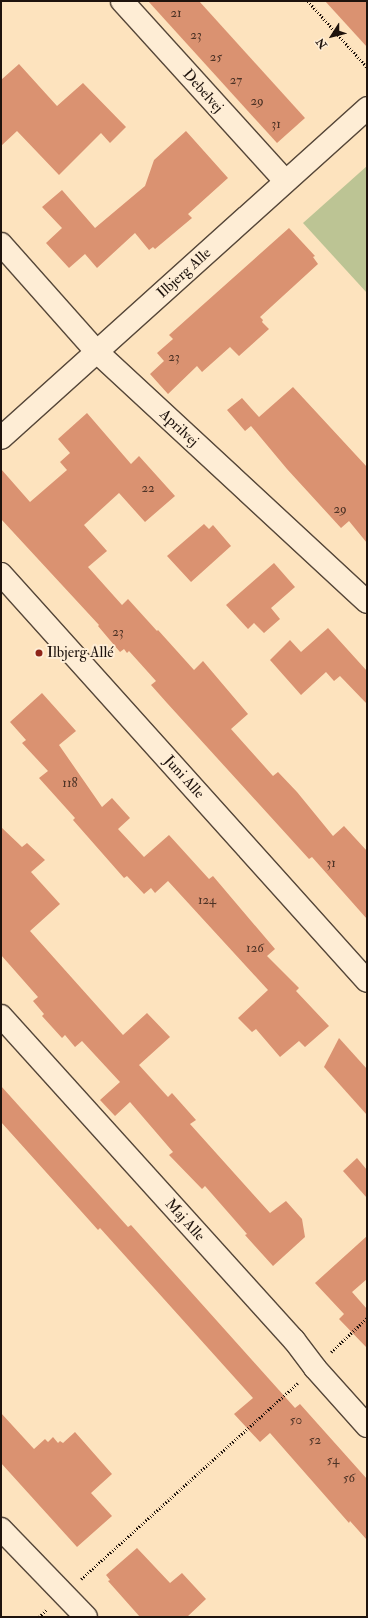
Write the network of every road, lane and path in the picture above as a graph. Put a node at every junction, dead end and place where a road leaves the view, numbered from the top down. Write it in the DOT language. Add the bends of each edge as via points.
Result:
graph roads {
  1 [pos="122,1"];
  2 [pos="308,1"];
  3 [pos="367,67"];
  4 [pos="367,108"];
  5 [pos="285,181"];
  6 [pos="1,244"];
  7 [pos="98,352"];
  8 [pos="1,438"];
  9 [pos="1,574"];
  10 [pos="367,602"];
  11 [pos="367,981"];
  12 [pos="1,1016"];
  13 [pos="367,1318"];
  14 [pos="315,1368"];
  15 [pos="367,1426"];
  16 [pos="1,1529"];
  17 [pos="65,1594"];
  18 [pos="39,1617"];
  19 [pos="86,1617"];
  1 -- 5 [label="street, Debelvej"];
  2 -- 3 [label="path"];
  4 -- 5 [label="street, Ilbjerg Alle"];
  5 -- 7 [label="street, Ilbjerg Alle"];
  6 -- 7 [label="street, Aprilvej"];
  7 -- 8 [label="street, Ilbjerg Alle"];
  7 -- 10 [label="street, Aprilvej"];
  9 -- 11 [label="street, Juni Alle"];
  12 -- 14 [label="street, Maj Alle" via="294,1340"];
  13 -- 14 [label="path"];
  14 -- 15 [label="street, Maj Alle"];
  14 -- 17 [label="path"];
  16 -- 17 [label="street"];
  17 -- 18 [label="path"];
  17 -- 19 [label="street"];
}
